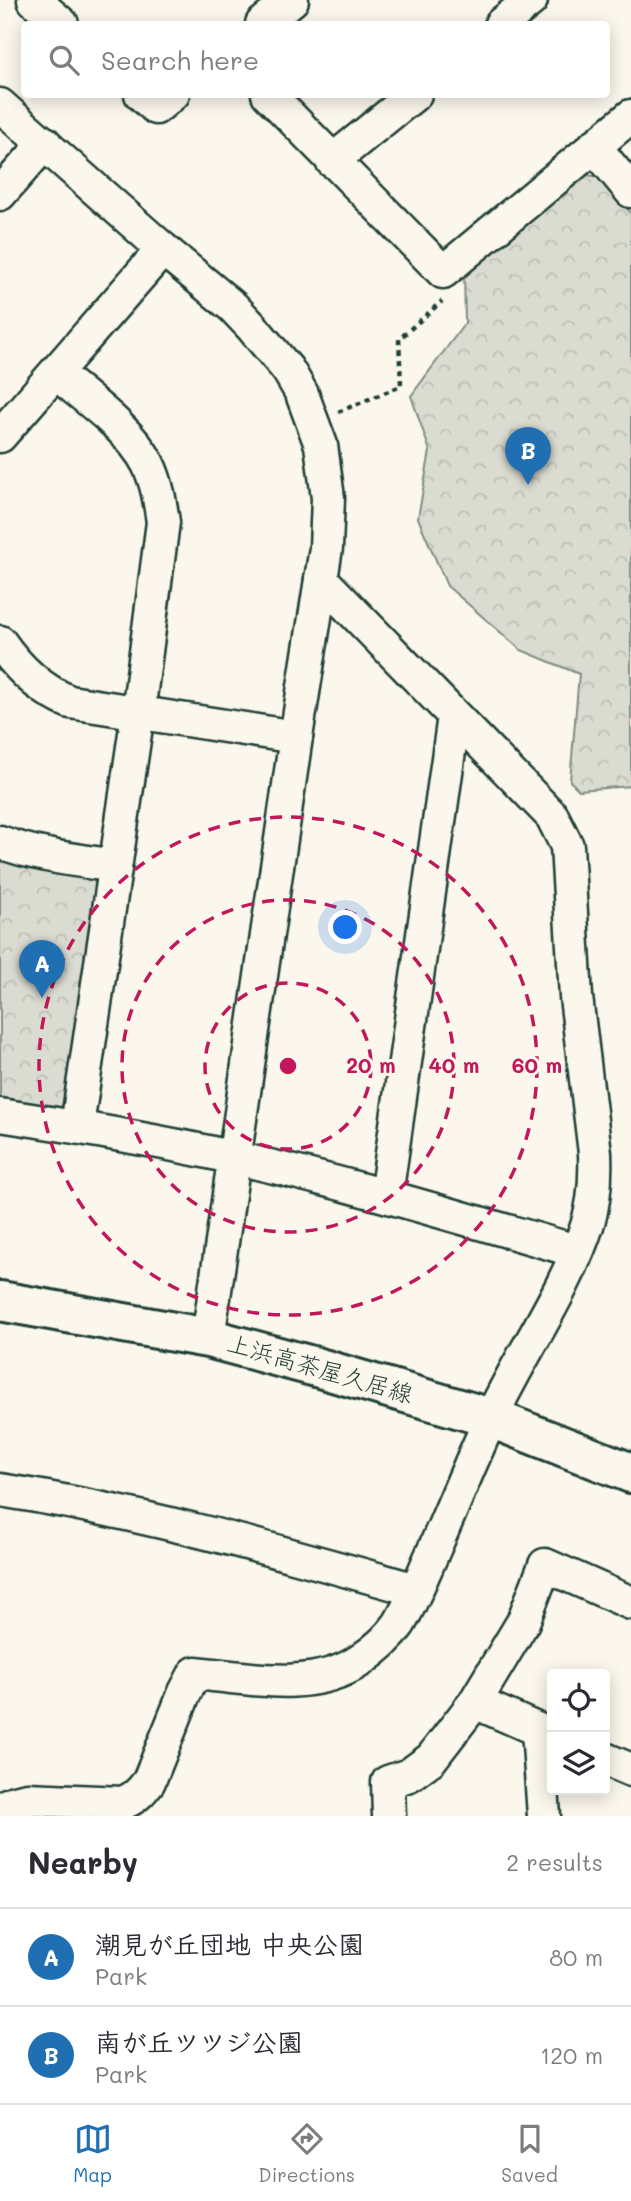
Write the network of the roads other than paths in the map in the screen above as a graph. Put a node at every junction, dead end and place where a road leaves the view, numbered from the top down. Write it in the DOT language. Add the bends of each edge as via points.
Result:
graph roads {
  1 [pos="292,0"];
  2 [pos="531,0"];
  3 [pos="266,21"];
  4 [pos="505,21"];
  5 [pos="145,98"];
  6 [pos="168,98"];
  7 [pos="272,98"];
  8 [pos="410,98"];
  9 [pos="0,105"];
  10 [pos="631,116"];
  11 [pos="45,143"];
  12 [pos="594,146"];
  13 [pos="332,161"];
  14 [pos="631,191"];
  15 [pos="0,194"];
  16 [pos="163,249"];
  17 [pos="56,373"];
  18 [pos="0,436"];
  19 [pos="321,579"];
  20 [pos="0,642"];
  21 [pos="138,713"];
  22 [pos="454,716"];
  23 [pos="296,737"];
  24 [pos="0,842"];
  25 [pos="115,866"];
  26 [pos="0,1115"];
  27 [pos="77,1126"];
  28 [pos="234,1157"];
  29 [pos="386,1196"];
  30 [pos="576,1251"];
  31 [pos="0,1301"];
  32 [pos="208,1338"];
  33 [pos="491,1418"];
  34 [pos="631,1473"];
  35 [pos="0,1490"];
  36 [pos="416,1590"];
  37 [pos="631,1603"];
  38 [pos="475,1702"];
  39 [pos="545,1733"];
  40 [pos="610,1761"];
  41 [pos="631,1770"];
  42 [pos="0,1808"];
  43 [pos="389,1816"];
  44 [pos="544,1816"];
  1 -- 3 [label="street"];
  2 -- 4 [label="street"];
  5 -- 6 [label="street" via="156,108"];
  7 -- 13 [label="street"];
  8 -- 13 [label="street"];
  9 -- 11 [label="street"];
  10 -- 12 [label="street"];
  11 -- 15 [label="street"];
  11 -- 16 [label="street"];
  12 -- 13 [label="street" via="443,272"];
  12 -- 14 [label="street"];
  16 -- 17 [label="street"];
  16 -- 19 [label="street" via="233,307 271,348 302,394 321,445 328,498"];
  17 -- 18 [label="street"];
  17 -- 21 [label="street" via="133,443 147,462 160,502 161,542"];
  19 -- 22 [label="street"];
  19 -- 23 [label="street"];
  20 -- 21 [label="street" via="23,670 55,695 70,702"];
  21 -- 23 [label="street"];
  21 -- 25 [label="street"];
  22 -- 29 [label="street"];
  22 -- 30 [label="street" via="552,816 567,846 576,997 596,1178 587,1227"];
  23 -- 28 [label="street"];
  24 -- 25 [label="street" via="53,857"];
  25 -- 27 [label="street"];
  26 -- 27 [label="street"];
  27 -- 28 [label="street"];
  28 -- 29 [label="street"];
  28 -- 32 [label="street"];
  29 -- 30 [label="street"];
  30 -- 33 [label="street"];
  31 -- 32 [label="main road, 上浜高茶屋久居線"];
  32 -- 33 [label="main road, 上浜高茶屋久居線"];
  33 -- 34 [label="main road, 上浜高茶屋久居線"];
  33 -- 36 [label="street"];
  35 -- 36 [label="street" via="234,1538"];
  36 -- 42 [label="street" via="398,1625 381,1643 337,1673 296,1681 195,1673 149,1780 132,1799 123,1803 27,1799"];
  37 -- 38 [label="street" via="545,1565 523,1622"];
  38 -- 39 [label="street"];
  38 -- 43 [label="street" via="431,1759 409,1775 388,1782"];
  39 -- 44 [label="street"];
  40 -- 41 [label="street"];
}
